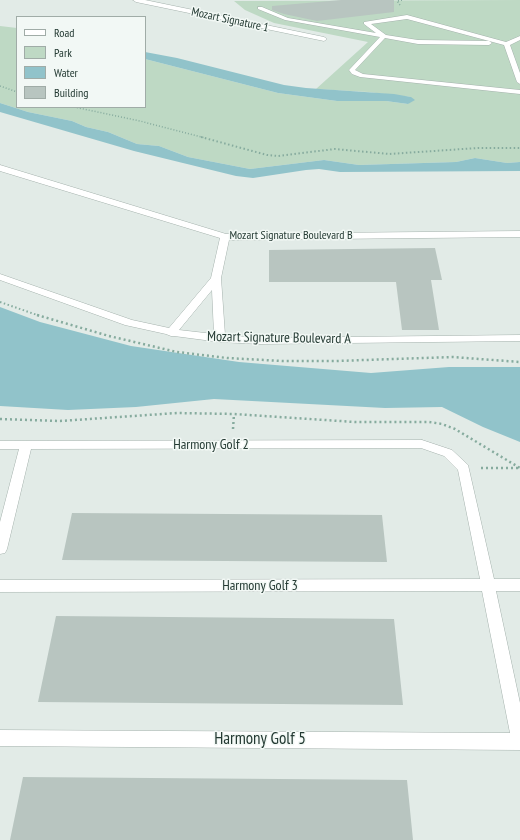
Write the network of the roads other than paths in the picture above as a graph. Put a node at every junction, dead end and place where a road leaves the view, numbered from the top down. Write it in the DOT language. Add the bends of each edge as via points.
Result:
graph roads {
  1 [pos="136,0"];
  2 [pos="158,2"];
  3 [pos="260,8"];
  4 [pos="384,36"];
  5 [pos="520,38"];
  6 [pos="324,39"];
  7 [pos="506,44"];
  8 [pos="520,82"];
  9 [pos="520,92"];
  10 [pos="0,168"];
  11 [pos="520,234"];
  12 [pos="225,237"];
  13 [pos="0,277"];
  14 [pos="216,278"];
  15 [pos="171,332"];
  16 [pos="520,338"];
  17 [pos="220,339"];
  18 [pos="0,445"];
  19 [pos="26,445"];
  20 [pos="0,549"];
  21 [pos="0,586"];
  22 [pos="488,586"];
  23 [pos="520,586"];
  24 [pos="0,738"];
  25 [pos="520,741"];
  1 -- 2 [label="street, Mozart Signature 1"];
  2 -- 6 [label="street, Mozart Signature 1"];
  3 -- 4 [label="lane" via="287,19"];
  4 -- 7 [label="lane" via="418,42"];
  4 -- 7 [label="lane" via="366,22 407,17"];
  4 -- 9 [label="lane" via="352,70 354,73 362,76"];
  5 -- 7 [label="lane"];
  7 -- 8 [label="lane"];
  10 -- 12 [label="street, Mozart Signature Boulevard B"];
  11 -- 12 [label="street, Mozart Signature Boulevard B"];
  12 -- 14 [label="street"];
  13 -- 15 [label="street, Mozart Signature Boulevard A" via="129,323"];
  14 -- 15 [label="street"];
  14 -- 17 [label="street"];
  15 -- 17 [label="street, Mozart Signature Boulevard A"];
  16 -- 17 [label="street, Mozart Signature Boulevard A" via="260,341"];
  18 -- 19 [label="street, Harmony Golf 2"];
  19 -- 20 [label="street"];
  19 -- 22 [label="street, Harmony Golf 2" via="422,444 448,453 464,468"];
  21 -- 22 [label="street, Harmony Golf 3"];
  22 -- 23 [label="street, Harmony Golf 3"];
  22 -- 25 [label="street"];
  24 -- 25 [label="street, Harmony Golf 5"];
}
